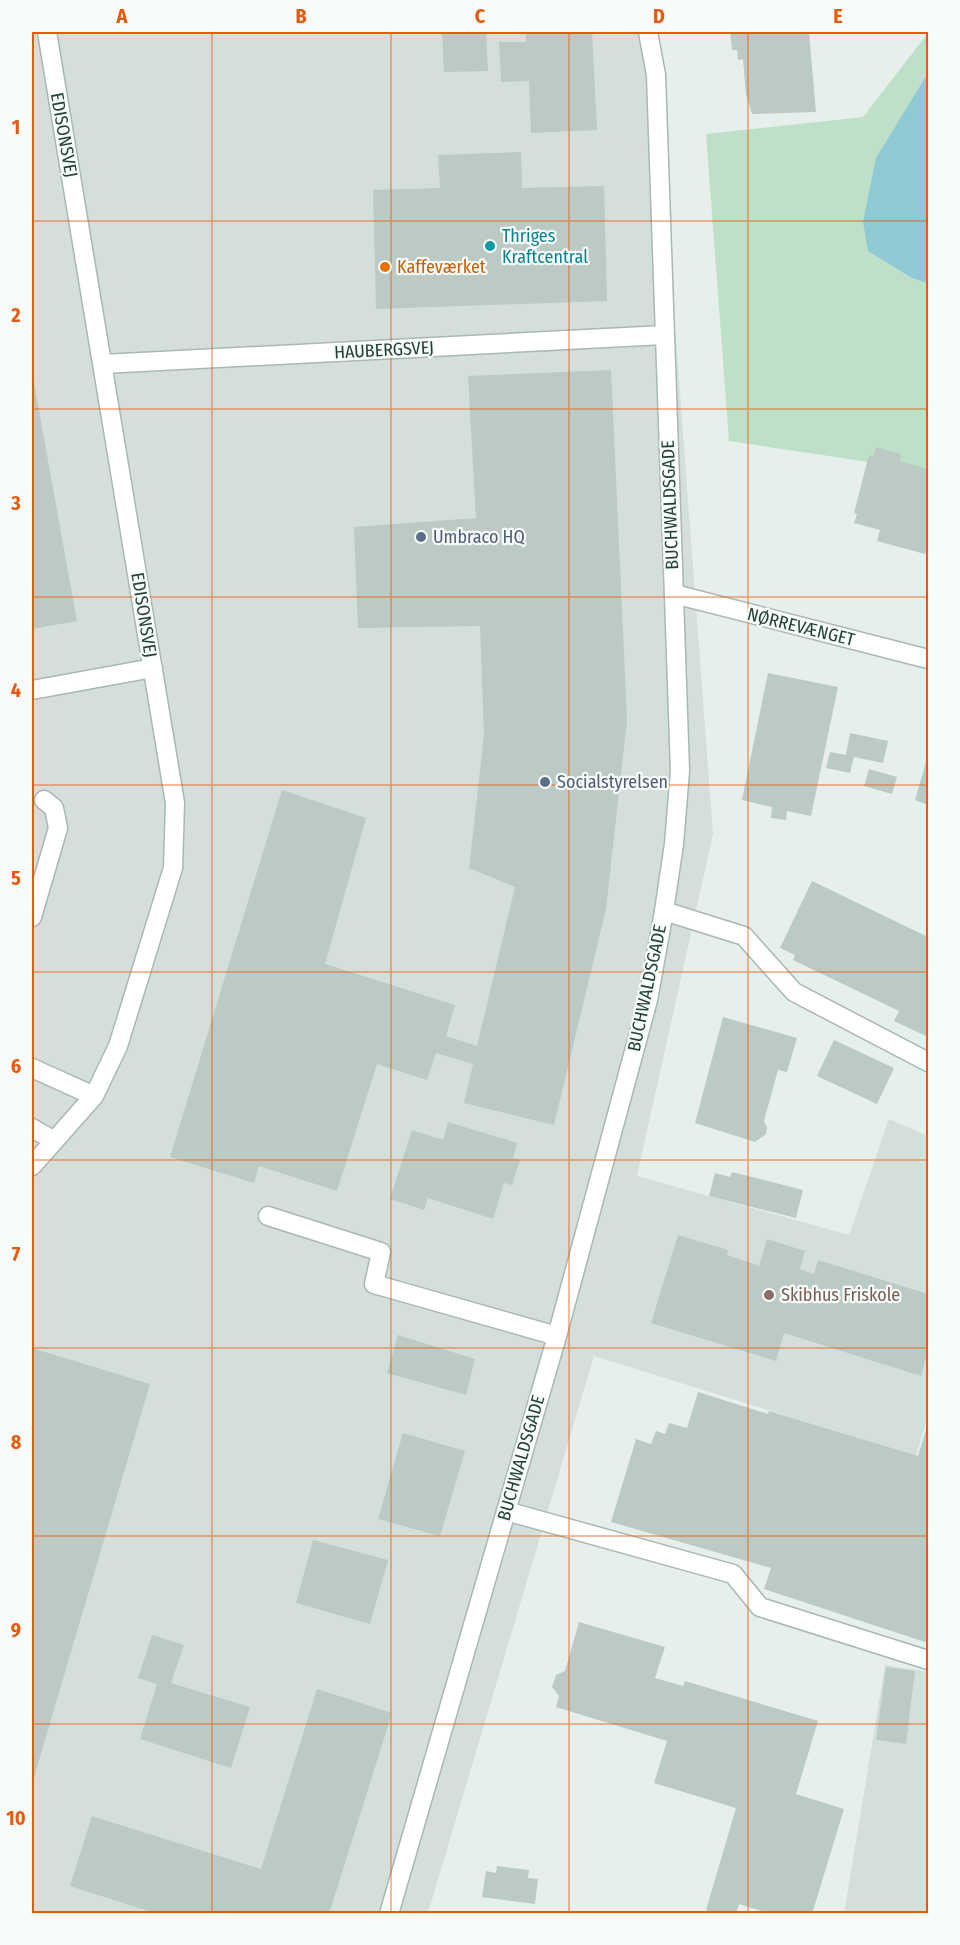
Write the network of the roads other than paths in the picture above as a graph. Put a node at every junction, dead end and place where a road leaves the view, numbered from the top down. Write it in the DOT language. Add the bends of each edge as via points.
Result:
graph roads {
  1 [pos="47,32"];
  2 [pos="648,32"];
  3 [pos="664,335"];
  4 [pos="103,364"];
  5 [pos="674,594"];
  6 [pos="928,659"];
  7 [pos="153,668"];
  8 [pos="32,690"];
  9 [pos="44,800"];
  10 [pos="664,911"];
  11 [pos="32,917"];
  12 [pos="928,1062"];
  13 [pos="32,1068"];
  14 [pos="94,1096"];
  15 [pos="32,1128"];
  16 [pos="53,1140"];
  17 [pos="32,1166"];
  18 [pos="268,1216"];
  19 [pos="557,1336"];
  20 [pos="506,1511"];
  21 [pos="928,1660"];
  22 [pos="389,1914"];
  1 -- 4 [label="street, EDISONSVEJ"];
  2 -- 3 [label="street, BUCHWALDSGADE" via="656,75"];
  3 -- 4 [label="street, HAUBERGSVEJ"];
  3 -- 5 [label="street, BUCHWALDSGADE"];
  4 -- 7 [label="street, EDISONSVEJ"];
  5 -- 6 [label="street, NØRREVÆNGET"];
  5 -- 10 [label="street, BUCHWALDSGADE" via="680,771"];
  7 -- 8 [label="street"];
  7 -- 14 [label="street, EDISONSVEJ" via="175,803 173,868 118,1046"];
  9 -- 11 [label="street" via="54,808 58,828"];
  10 -- 12 [label="street" via="744,936 794,992"];
  10 -- 19 [label="street, BUCHWALDSGADE" via="648,1000"];
  13 -- 14 [label="street"];
  14 -- 16 [label="street, EDISONSVEJ"];
  15 -- 16 [label="street"];
  16 -- 17 [label="street, EDISONSVEJ"];
  18 -- 19 [label="street" via="381,1252 374,1284"];
  19 -- 20 [label="street, BUCHWALDSGADE"];
  20 -- 21 [label="street" via="733,1574 760,1607"];
  20 -- 22 [label="street, BUCHWALDSGADE"];
}
